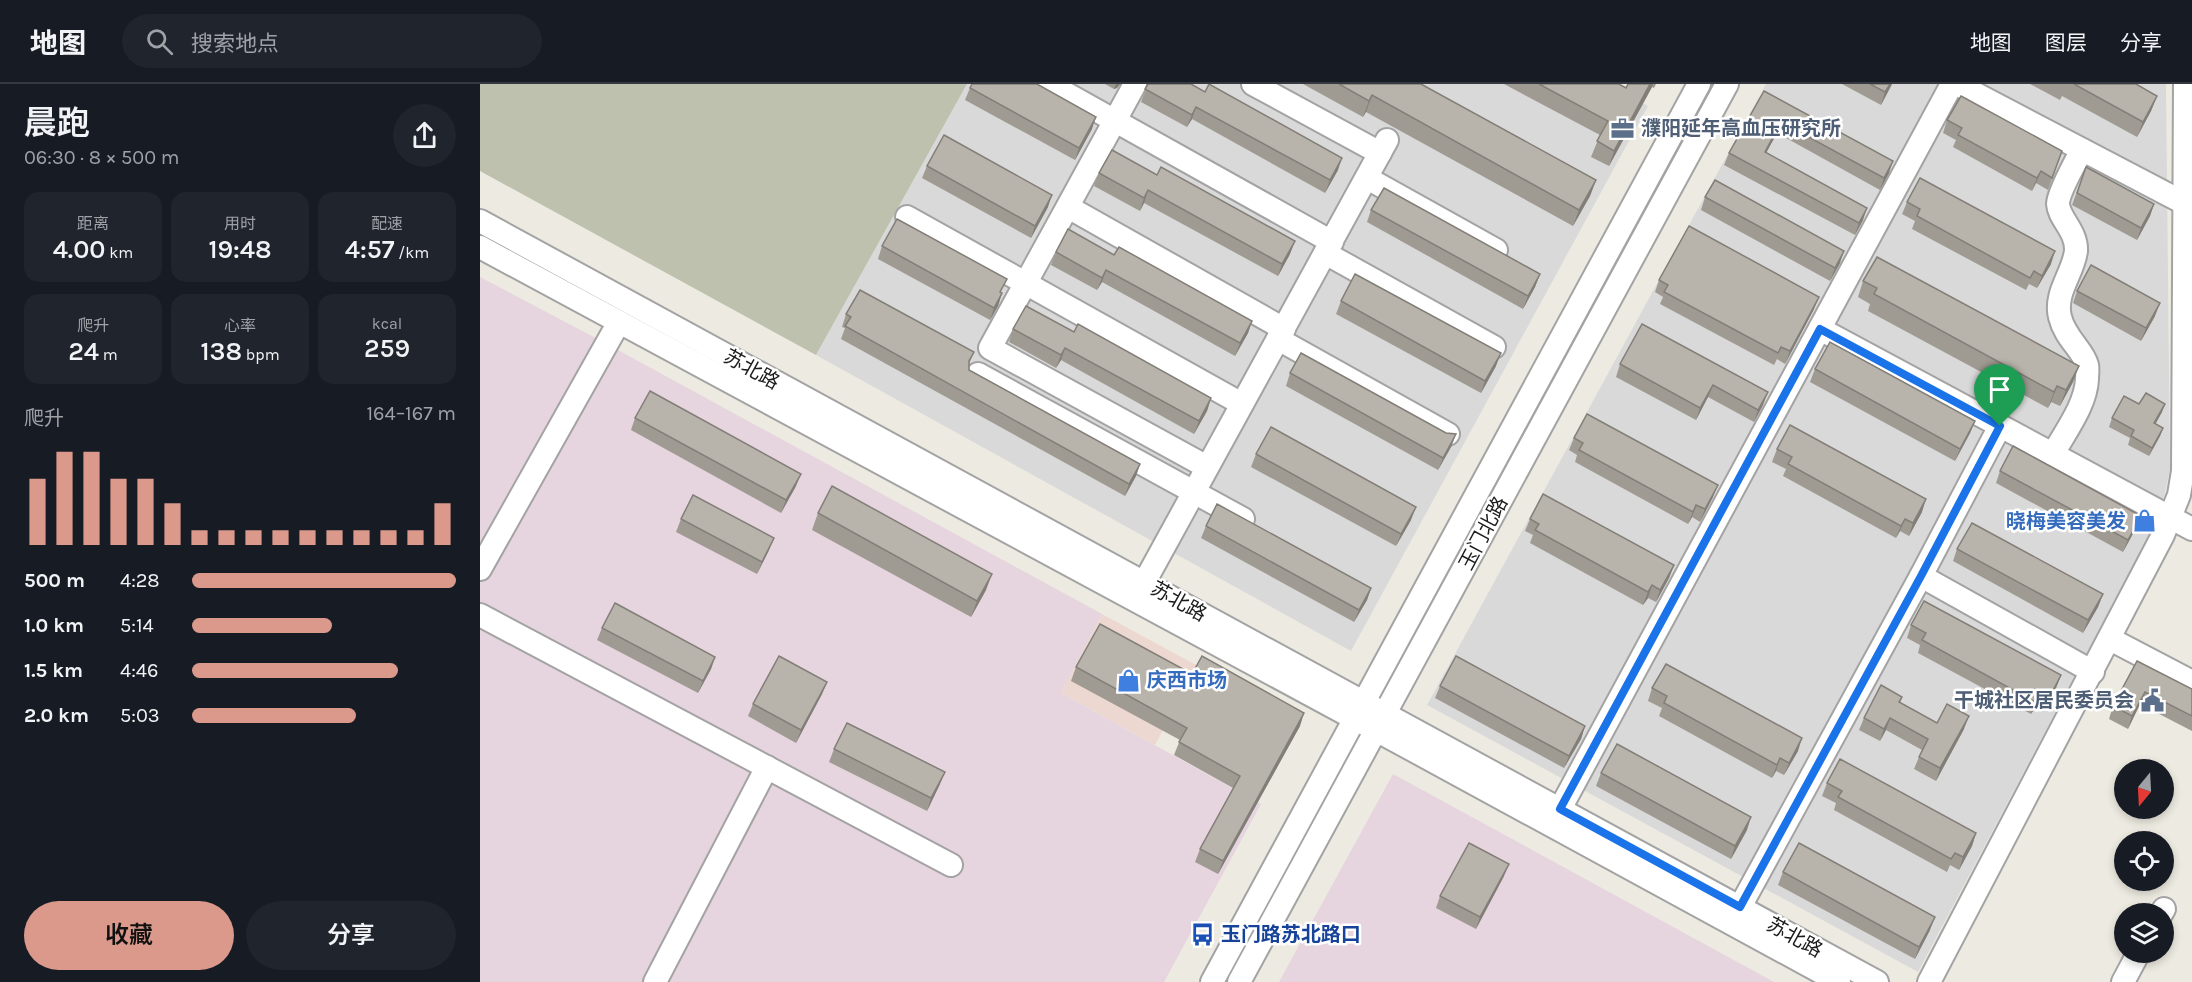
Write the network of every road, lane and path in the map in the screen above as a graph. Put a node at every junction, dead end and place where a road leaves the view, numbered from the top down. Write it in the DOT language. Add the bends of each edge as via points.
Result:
graph roads {
  1 [pos="1049,84"];
  2 [pos="1135,84"];
  3 [pos="1253,84"];
  4 [pos="1699,84"];
  5 [pos="1727,84"];
  6 [pos="1952,84"];
  7 [pos="1957,84"];
  8 [pos="2186,84"];
  9 [pos="1115,121"];
  10 [pos="2082,150"];
  11 [pos="1366,178"];
  12 [pos="2184,203"];
  13 [pos="1068,207"];
  14 [pos="907,217"];
  15 [pos="480,222"];
  16 [pos="480,247"];
  17 [pos="1328,247"];
  18 [pos="1519,262"];
  19 [pos="1025,284"];
  20 [pos="619,322"];
  21 [pos="1820,329"];
  22 [pos="1281,334"];
  23 [pos="1494,347"];
  24 [pos="978,374"];
  25 [pos="1242,404"];
  26 [pos="2000,426"];
  27 [pos="1448,434"];
  28 [pos="2053,454"];
  29 [pos="1207,467"];
  30 [pos="1194,493"];
  31 [pos="2171,518"];
  32 [pos="1257,526"];
  33 [pos="2192,529"];
  34 [pos="480,569"];
  35 [pos="1921,576"];
  36 [pos="1144,583"];
  37 [pos="480,615"];
  38 [pos="2110,639"];
  39 [pos="2093,672"];
  40 [pos="2192,682"];
  41 [pos="1359,710"];
  42 [pos="1381,722"];
  43 [pos="767,767"];
  44 [pos="1560,809"];
  45 [pos="951,866"];
  46 [pos="1740,907"];
  47 [pos="2133,963"];
  48 [pos="655,982"];
  49 [pos="1212,982"];
  50 [pos="1239,982"];
  51 [pos="1839,982"];
  52 [pos="1877,982"];
  53 [pos="1929,982"];
  54 [pos="2123,982"];
  1 -- 9 [label="street"];
  2 -- 9 [label="street"];
  3 -- 11 [label="street" via="1384,147"];
  4 -- 41 [label="street, 玉门北路"];
  5 -- 42 [label="street, 玉门北路"];
  6 -- 21 [label="street"];
  7 -- 10 [label="street"];
  8 -- 12 [label="street"];
  9 -- 13 [label="street"];
  9 -- 17 [label="street"];
  10 -- 12 [label="street"];
  10 -- 28 [label="street" via="2058,204 2072,230 2076,250 2059,297 2059,315 2065,333 2087,365 2087,382 2083,399"];
  11 -- 17 [label="street"];
  11 -- 18 [label="street"];
  12 -- 31 [label="street" via="2183,471"];
  13 -- 19 [label="street"];
  13 -- 22 [label="street"];
  14 -- 19 [label="street"];
  15 -- 36 [label="street, 苏北路"];
  16 -- 20 [label="street, 苏北路"];
  17 -- 22 [label="street"];
  17 -- 23 [label="street"];
  19 -- 25 [label="street"];
  19 -- 29 [label="street" via="990,348"];
  20 -- 34 [label="street"];
  20 -- 41 [label="street, 苏北路"];
  21 -- 26 [label="street"];
  21 -- 44 [label="street"];
  22 -- 25 [label="street"];
  22 -- 27 [label="street"];
  24 -- 30 [label="street"];
  25 -- 29 [label="street"];
  26 -- 28 [label="street"];
  26 -- 35 [label="street"];
  28 -- 31 [label="street"];
  29 -- 30 [label="street"];
  30 -- 32 [label="street"];
  30 -- 36 [label="street"];
  31 -- 33 [label="street"];
  31 -- 38 [label="street"];
  35 -- 39 [label="street"];
  35 -- 46 [label="street"];
  36 -- 41 [label="street, 苏北路"];
  37 -- 43 [label="street"];
  38 -- 39 [label="street"];
  38 -- 40 [label="street"];
  39 -- 53 [label="street"];
  41 -- 42 [label="street, 苏北路"];
  41 -- 49 [label="street, 玉门北路"];
  42 -- 44 [label="street, 苏北路"];
  42 -- 50 [label="street, 玉门北路"];
  42 -- 51 [label="street, 苏北路"];
  43 -- 45 [label="street"];
  43 -- 48 [label="street"];
  44 -- 46 [label="street, 苏北路"];
  46 -- 52 [label="street, 苏北路"];
  47 -- 54 [label="street"];
}
